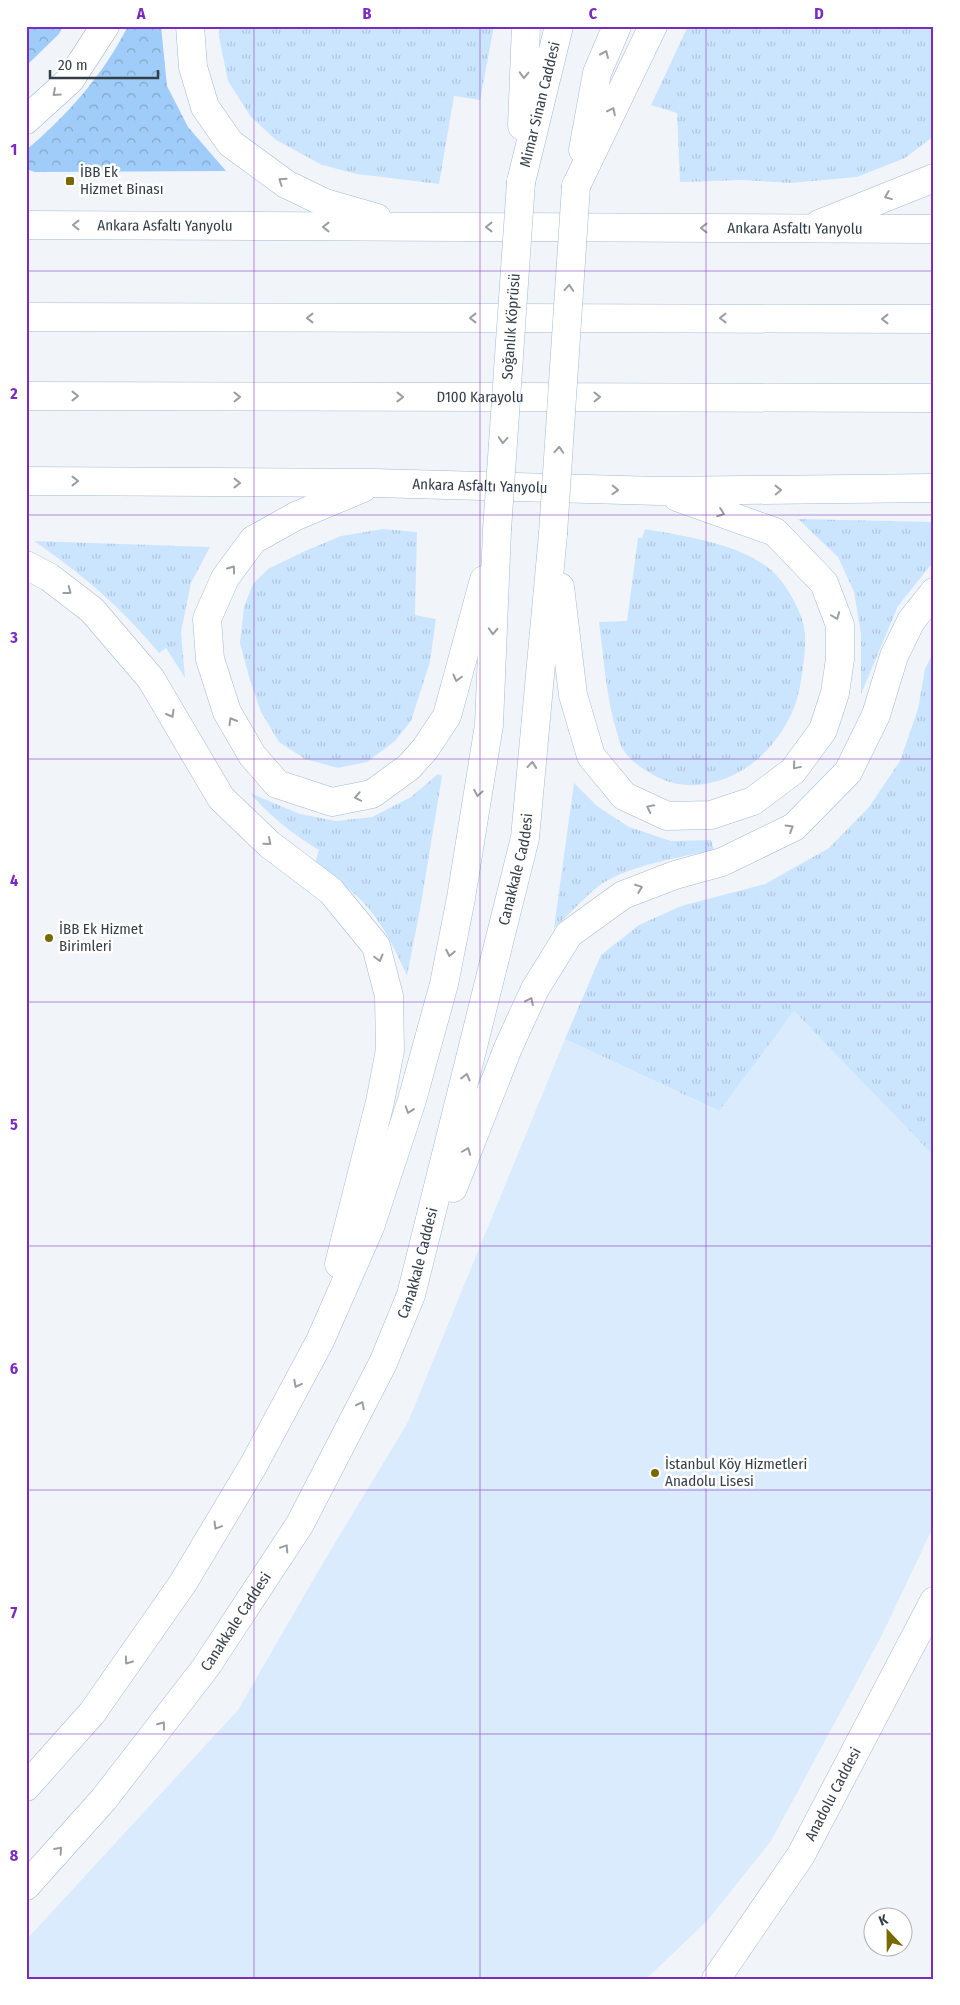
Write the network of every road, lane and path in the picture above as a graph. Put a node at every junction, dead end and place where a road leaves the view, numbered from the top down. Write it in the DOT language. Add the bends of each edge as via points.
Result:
graph roads {
  1 [pos="105,26"];
  2 [pos="190,26"];
  3 [pos="526,26"];
  4 [pos="559,26"];
  5 [pos="617,26"];
  6 [pos="653,26"];
  7 [pos="26,120"];
  8 [pos="934,178"];
  9 [pos="521,182"];
  10 [pos="576,186"];
  11 [pos="26,225"];
  12 [pos="410,226"];
  13 [pos="805,229"];
  14 [pos="934,229"];
  15 [pos="26,317"];
  16 [pos="934,319"];
  17 [pos="26,396"];
  18 [pos="934,398"];
  19 [pos="26,481"];
  20 [pos="374,484"];
  21 [pos="934,488"];
  22 [pos="659,491"];
  23 [pos="498,530"];
  24 [pos="553,534"];
  25 [pos="26,565"];
  26 [pos="934,592"];
  27 [pos="412,1295"];
  28 [pos="320,1341"];
  29 [pos="934,1601"];
  30 [pos="26,1787"];
  31 [pos="26,1886"];
  32 [pos="716,1979"];
  1 -- 7 [label="main road, one-way" via="70,80"];
  12 -- 2 [label="main road, one-way" via="325,203 286,184 230,143 205,107 193,67"];
  3 -- 9 [label="main road, one-way"];
  4 -- 9 [label="main road, Mimar Sinan Caddesi"];
  10 -- 5 [label="main road, one-way" via="597,73"];
  10 -- 6 [label="main road, one-way"];
  8 -- 13 [label="main road, one-way"];
  9 -- 23 [label="main road, Soğanlık Köprüsü, one-way, bridge"];
  24 -- 10 [label="main road, one-way, bridge"];
  12 -- 11 [label="main road, Ankara Asfaltı Yanyolu, one-way"];
  13 -- 12 [label="main road, Ankara Asfaltı Yanyolu, one-way"];
  13 -- 14 [label="main road, Ankara Asfaltı Yanyolu"];
  16 -- 15 [label="main road, one-way"];
  17 -- 18 [label="main road, D100 Karayolu, one-way"];
  19 -- 20 [label="main road, Ankara Asfaltı Yanyolu, one-way"];
  20 -- 22 [label="main road, Ankara Asfaltı Yanyolu, one-way"];
  23 -- 20 [label="main road, one-way" via="447,716 425,749 409,767 372,794 332,802 277,784 252,755 227,712 210,659 207,619 225,578 253,540 296,516"];
  22 -- 21 [label="main road, Ankara Asfaltı Yanyolu, one-way"];
  22 -- 24 [label="main road, one-way" via="775,532 824,583 840,625 840,659 835,692 823,730 792,771 754,801 711,814 667,816 624,796 591,756 573,695"];
  23 -- 28 [label="main road, one-way" via="488,725 444,984 412,1100 370,1227"];
  27 -- 24 [label="main road, Canakkale Caddesi, one-way" via="525,838"];
  25 -- 28 [label="main road, one-way" via="49,577 92,610 151,679 221,798 269,844 331,891 376,946 389,996 390,1050"];
  27 -- 26 [label="main road, one-way" via="508,1048 535,989 569,934 623,895 675,875 722,862 794,827 848,772 876,715 894,656 911,621"];
  31 -- 27 [label="main road, Canakkale Caddesi, one-way" via="104,1799 206,1667 300,1524 382,1363"];
  28 -- 30 [label="main road, one-way" via="253,1466 183,1583 92,1713"];
  29 -- 32 [label="main road, Anadolu Caddesi" via="801,1855"];
}
